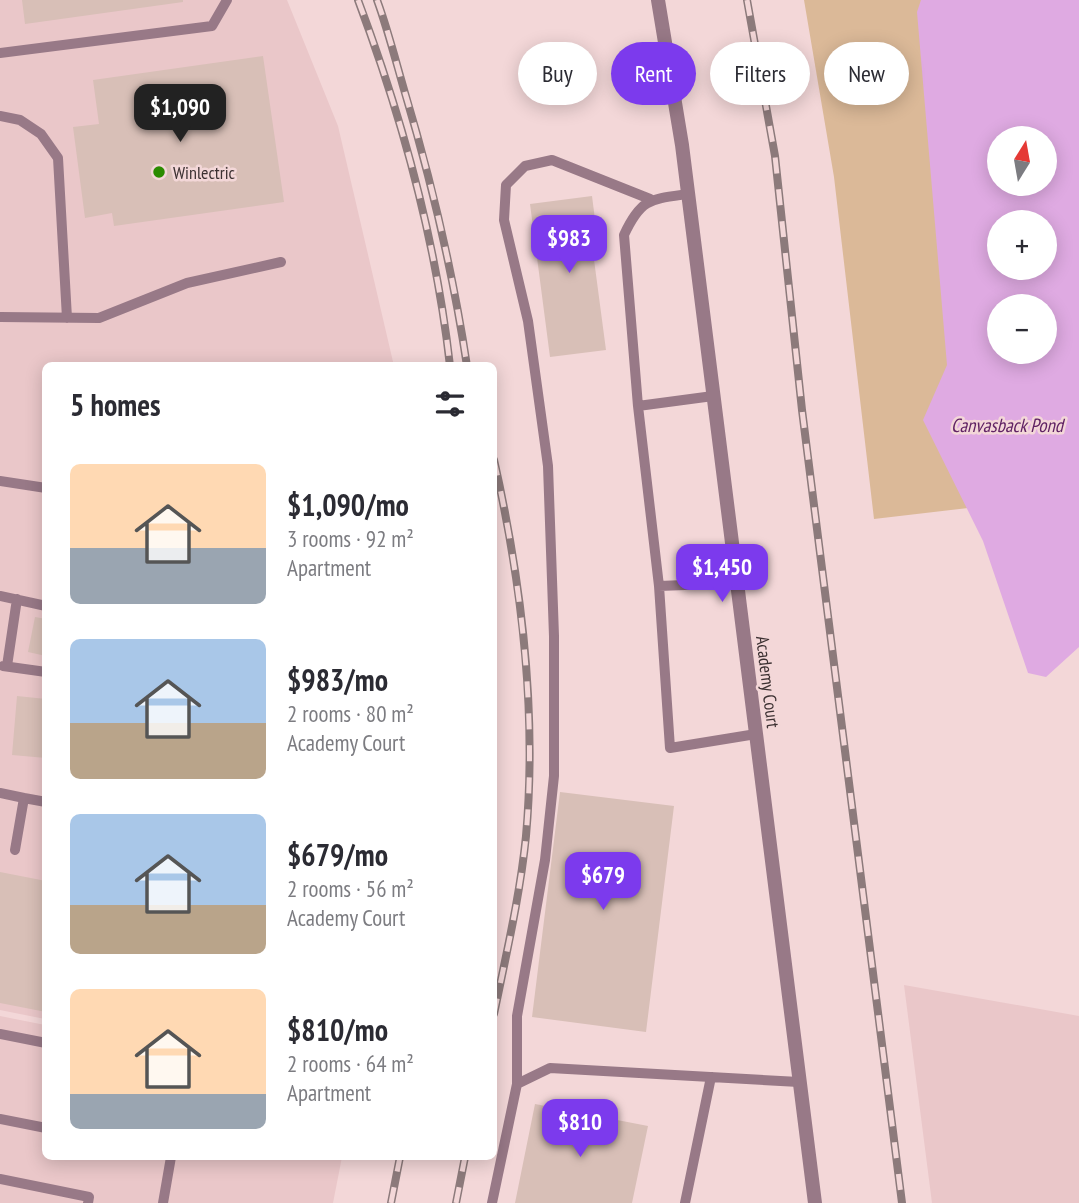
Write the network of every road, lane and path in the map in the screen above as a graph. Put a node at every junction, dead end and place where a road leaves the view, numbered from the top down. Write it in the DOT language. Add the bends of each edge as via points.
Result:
graph roads {
  1 [pos="227,0"];
  2 [pos="658,0"];
  3 [pos="0,53"];
  4 [pos="0,116"];
  5 [pos="688,194"];
  6 [pos="650,199"];
  7 [pos="281,262"];
  8 [pos="0,317"];
  9 [pos="67,318"];
  10 [pos="713,396"];
  11 [pos="638,406"];
  12 [pos="0,481"];
  13 [pos="42,487"];
  14 [pos="737,583"];
  15 [pos="659,586"];
  16 [pos="0,596"];
  17 [pos="17,599"];
  18 [pos="42,605"];
  19 [pos="4,666"];
  20 [pos="42,672"];
  21 [pos="755,734"];
  22 [pos="0,793"];
  23 [pos="24,798"];
  24 [pos="42,801"];
  25 [pos="15,850"];
  26 [pos="0,1034"];
  27 [pos="42,1042"];
  28 [pos="712,1077"];
  29 [pos="799,1082"];
  30 [pos="517,1084"];
  31 [pos="0,1119"];
  32 [pos="42,1127"];
  33 [pos="170,1160"];
  34 [pos="0,1180"];
  35 [pos="88,1203"];
  36 [pos="163,1203"];
  37 [pos="492,1203"];
  38 [pos="685,1203"];
  39 [pos="815,1203"];
  1 -- 3 [label="lane" via="212,26"];
  2 -- 5 [label="street, Academy Court"];
  4 -- 9 [label="lane" via="20,120 41,134 58,158"];
  5 -- 6 [label="lane"];
  5 -- 10 [label="street, Academy Court"];
  6 -- 11 [label="lane" via="631,219 624,235"];
  6 -- 30 [label="lane" via="552,160 525,166 506,185 504,220 528,321 548,466 554,636 554,776 545,860 517,1016"];
  7 -- 9 [label="lane" via="187,284 99,318"];
  8 -- 9 [label="lane"];
  10 -- 11 [label="lane"];
  10 -- 14 [label="street, Academy Court"];
  11 -- 15 [label="lane"];
  12 -- 13 [label="lane"];
  14 -- 15 [label="lane"];
  14 -- 21 [label="street, Academy Court"];
  15 -- 21 [label="lane" via="670,748"];
  16 -- 17 [label="lane"];
  17 -- 18 [label="lane"];
  17 -- 19 [label="lane"];
  19 -- 20 [label="lane"];
  21 -- 29 [label="street, Academy Court"];
  22 -- 23 [label="lane"];
  23 -- 24 [label="lane"];
  23 -- 25 [label="lane"];
  26 -- 27 [label="lane"];
  28 -- 29 [label="lane"];
  28 -- 30 [label="lane" via="550,1068"];
  28 -- 38 [label="lane"];
  29 -- 39 [label="street, Academy Court"];
  30 -- 37 [label="lane"];
  31 -- 32 [label="lane"];
  33 -- 36 [label="lane"];
  34 -- 35 [label="lane" via="89,1197"];
}
